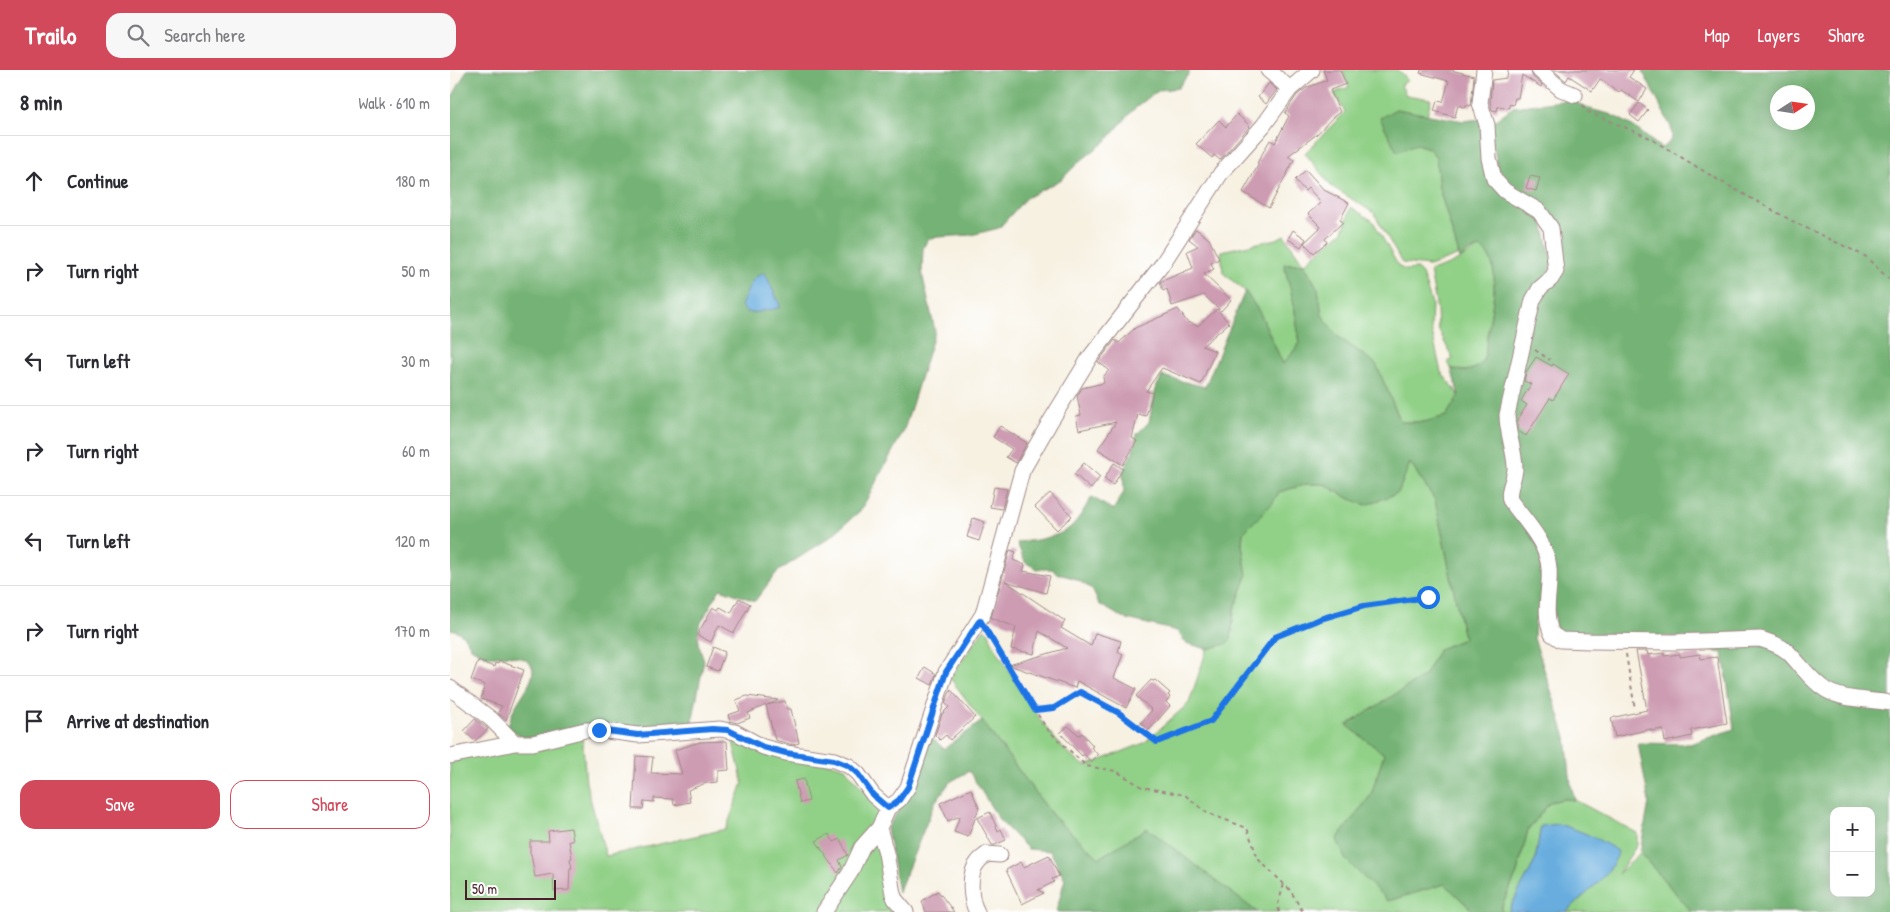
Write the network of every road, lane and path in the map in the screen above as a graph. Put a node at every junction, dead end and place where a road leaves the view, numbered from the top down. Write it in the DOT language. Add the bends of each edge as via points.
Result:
graph roads {
  1 [pos="1268,70"];
  2 [pos="1312,70"];
  3 [pos="1484,70"];
  4 [pos="1539,70"];
  5 [pos="1290,88"];
  6 [pos="1575,95"];
  7 [pos="1890,280"];
  8 [pos="1428,597"];
  9 [pos="980,620"];
  10 [pos="1624,641"];
  11 [pos="450,688"];
  12 [pos="1890,703"];
  13 [pos="1635,709"];
  14 [pos="1035,710"];
  15 [pos="515,743"];
  16 [pos="450,756"];
  17 [pos="888,808"];
  18 [pos="879,828"];
  19 [pos="1000,855"];
  20 [pos="1284,884"];
  21 [pos="824,912"];
  22 [pos="906,912"];
  23 [pos="978,912"];
  24 [pos="1280,912"];
  25 [pos="1303,912"];
  1 -- 5 [label="street"];
  2 -- 5 [label="street"];
  3 -- 10 [label="street" via="1480,103 1487,125 1492,174 1505,191 1532,206 1545,218 1551,228 1556,266 1554,276 1540,288 1533,300 1507,415 1515,467 1508,493 1547,559 1546,607 1552,634 1561,640"];
  4 -- 6 [label="street" via="1561,89"];
  5 -- 9 [label="street" via="1263,126 1221,173 1161,266 1090,357 1050,422 1022,471"];
  6 -- 7 [label="path" via="1586,111 1648,137 1720,181 1865,256"];
  8 -- 14 [label="path" via="1364,606 1275,637 1211,721 1157,742 1119,713 1080,692 1054,708"];
  9 -- 14 [label="path"];
  9 -- 17 [label="street" via="946,672 908,787"];
  10 -- 12 [label="street" via="1704,642 1760,638 1786,651 1827,691"];
  10 -- 13 [label="path"];
  11 -- 15 [label="street" via="491,719"];
  14 -- 20 [label="path" via="1047,729 1086,766 1116,771 1142,787 1184,795 1207,813 1247,828 1258,859"];
  15 -- 16 [label="street"];
  15 -- 17 [label="street" via="533,743 592,730 638,735 728,730 763,747 834,760 849,766"];
  17 -- 18 [label="street"];
  18 -- 21 [label="street" via="862,847 850,873"];
  18 -- 22 [label="street" via="893,894"];
  19 -- 23 [label="street" via="988,854 972,873"];
  20 -- 24 [label="path" via="1278,904"];
  20 -- 25 [label="path"];
}
